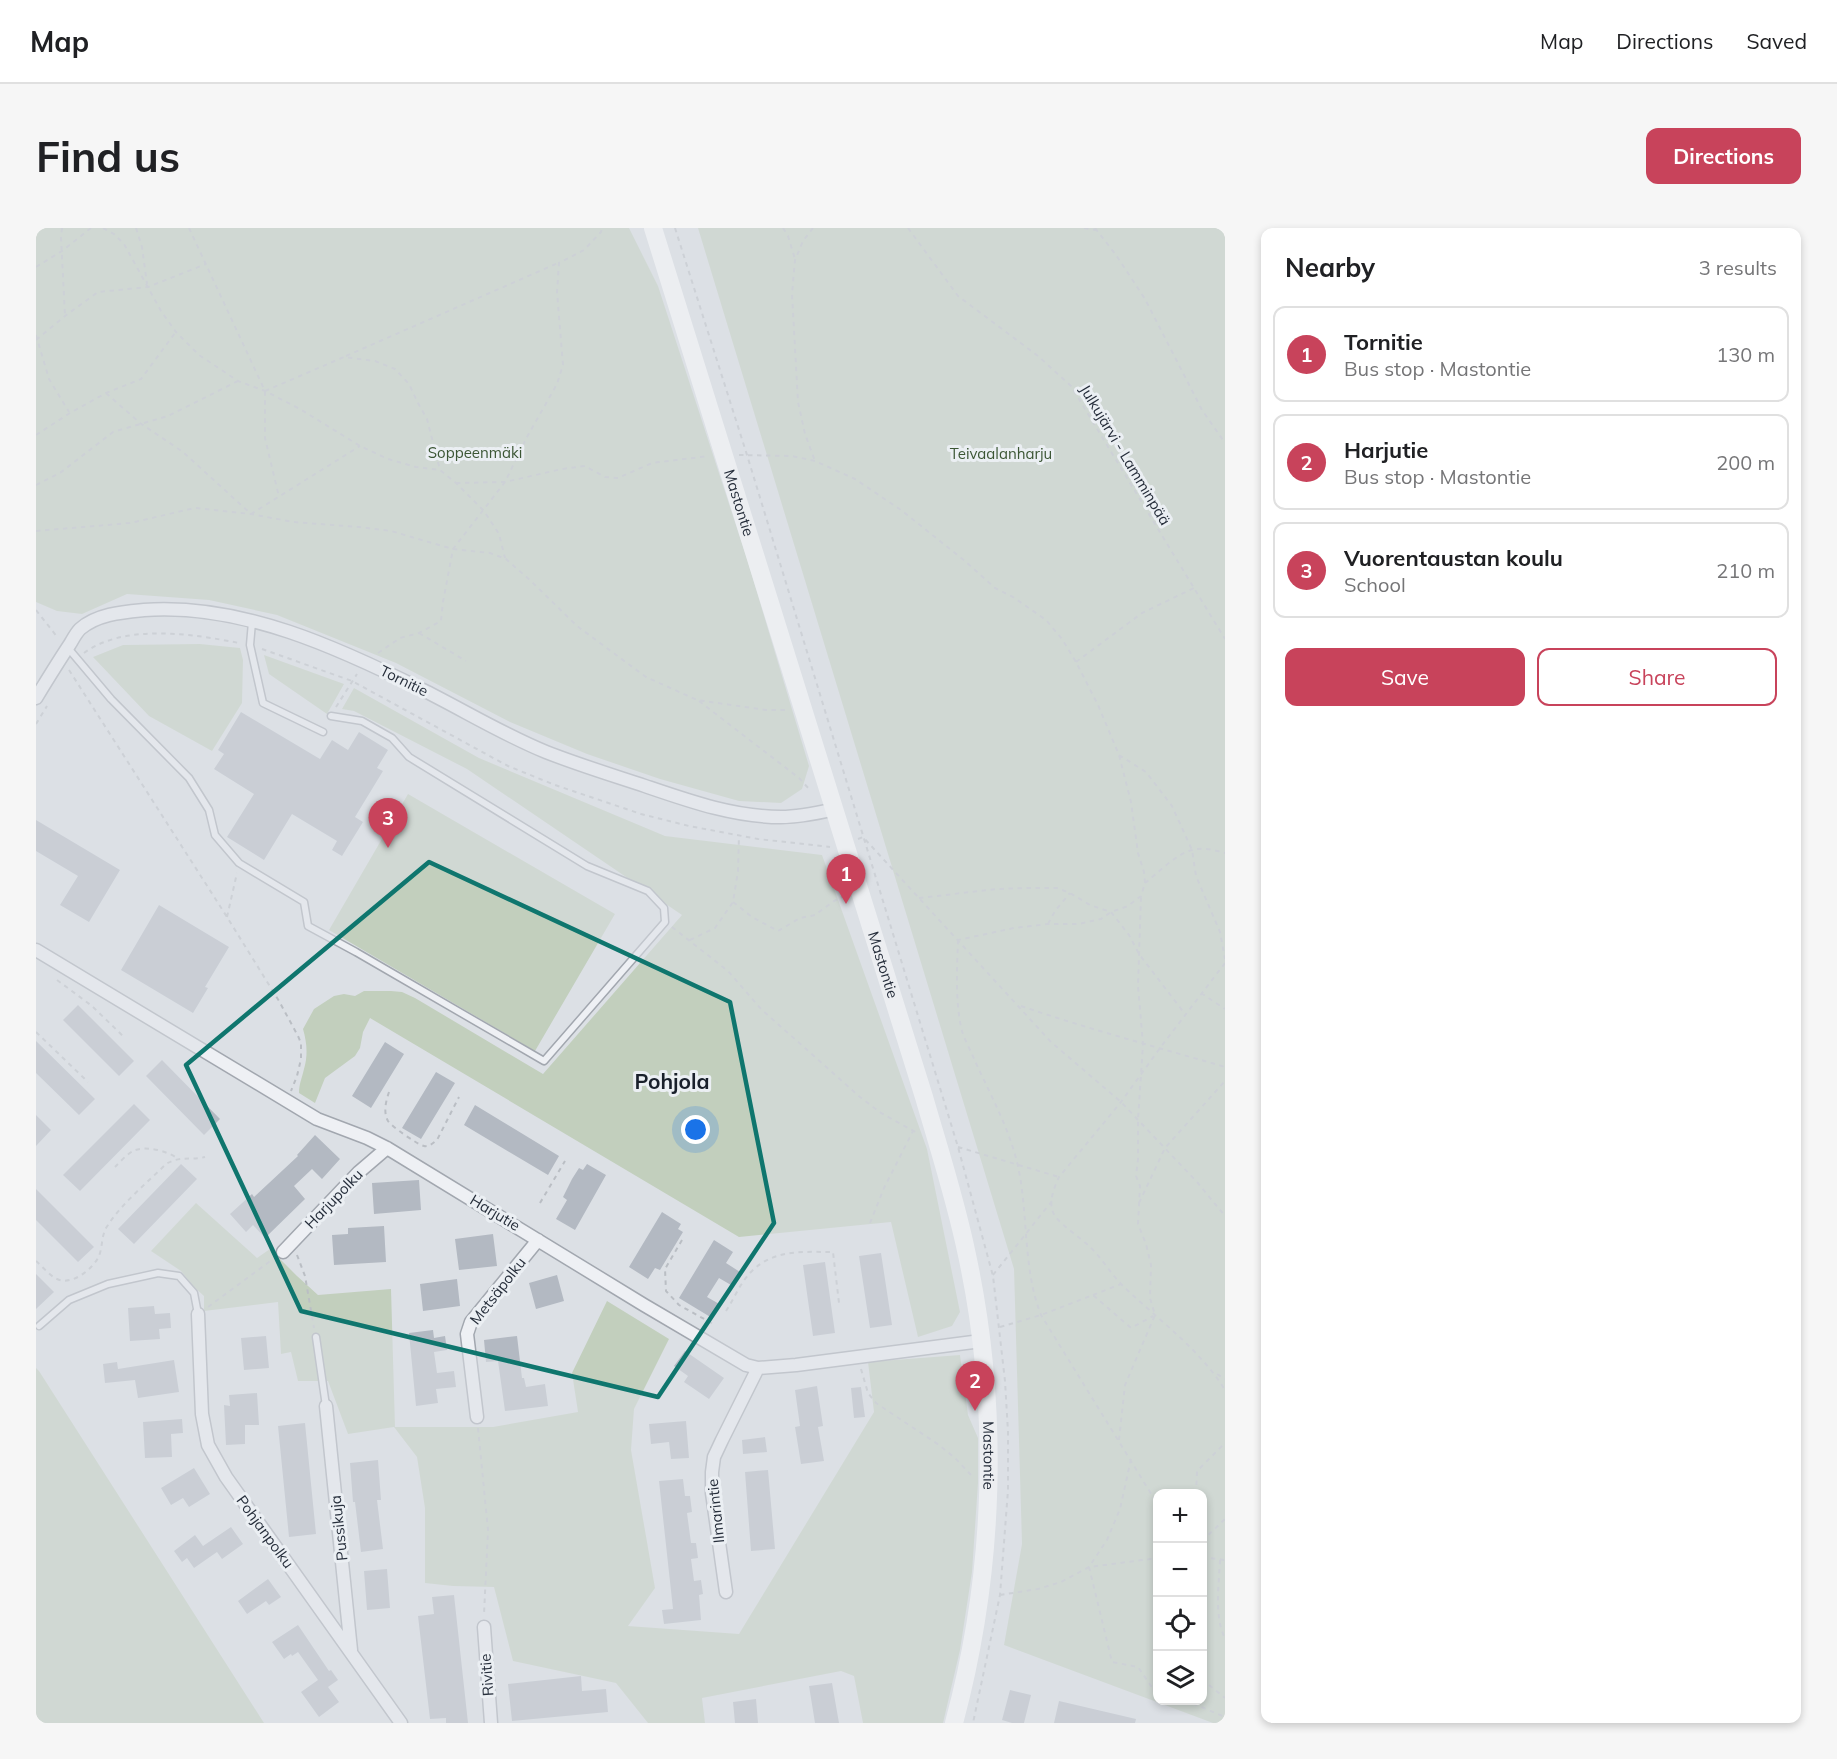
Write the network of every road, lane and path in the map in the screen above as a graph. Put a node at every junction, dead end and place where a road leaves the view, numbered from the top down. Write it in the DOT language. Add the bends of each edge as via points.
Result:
graph roads {
  1 [pos="62,228"];
  2 [pos="91,228"];
  3 [pos="103,228"];
  4 [pos="136,228"];
  5 [pos="189,228"];
  6 [pos="602,228"];
  7 [pos="653,228"];
  8 [pos="783,228"];
  9 [pos="813,228"];
  10 [pos="908,228"];
  11 [pos="1084,228"];
  12 [pos="1095,229"];
  13 [pos="62,251"];
  14 [pos="795,260"];
  15 [pos="559,263"];
  16 [pos="206,264"];
  17 [pos="36,267"];
  18 [pos="147,287"];
  19 [pos="65,315"];
  20 [pos="176,332"];
  21 [pos="37,338"];
  22 [pos="344,357"];
  23 [pos="238,381"];
  24 [pos="265,392"];
  25 [pos="106,393"];
  26 [pos="70,413"];
  27 [pos="140,423"];
  28 [pos="36,435"];
  29 [pos="1225,443"];
  30 [pos="360,446"];
  31 [pos="724,455"];
  32 [pos="815,461"];
  33 [pos="440,470"];
  34 [pos="505,482"];
  35 [pos="456,483"];
  36 [pos="36,485"];
  37 [pos="279,497"];
  38 [pos="484,511"];
  39 [pos="251,514"];
  40 [pos="36,531"];
  41 [pos="453,549"];
  42 [pos="506,559"];
  43 [pos="1194,588"];
  44 [pos="36,610"];
  45 [pos="252,622"];
  46 [pos="419,633"];
  47 [pos="1225,639"];
  48 [pos="250,645"];
  49 [pos="68,648"];
  50 [pos="77,658"];
  51 [pos="466,661"];
  52 [pos="365,662"];
  53 [pos="1076,662"];
  54 [pos="352,681"];
  55 [pos="36,698"];
  56 [pos="51,700"];
  57 [pos="697,700"];
  58 [pos="804,710"];
  59 [pos="331,716"];
  60 [pos="36,724"];
  61 [pos="322,732"];
  62 [pos="1119,755"];
  63 [pos="799,778"];
  64 [pos="835,809"];
  65 [pos="739,835"];
  66 [pos="844,843"];
  67 [pos="1192,850"];
  68 [pos="1225,853"];
  69 [pos="239,863"];
  70 [pos="1145,883"];
  71 [pos="1070,893"];
  72 [pos="844,896"];
  73 [pos="1141,896"];
  74 [pos="919,898"];
  75 [pos="733,902"];
  76 [pos="1111,912"];
  77 [pos="227,917"];
  78 [pos="665,922"];
  79 [pos="1048,924"];
  80 [pos="958,940"];
  81 [pos="690,941"];
  82 [pos="36,950"];
  83 [pos="1139,954"];
  84 [pos="1225,961"];
  85 [pos="57,980"];
  86 [pos="1201,993"];
  87 [pos="1018,1005"];
  88 [pos="1225,1009"];
  89 [pos="1185,1015"];
  90 [pos="36,1032"];
  91 [pos="125,1038"];
  92 [pos="1143,1044"];
  93 [pos="1160,1048"];
  94 [pos="1225,1067"];
  95 [pos="1142,1074"];
  96 [pos="1225,1081"];
  97 [pos="88,1082"];
  98 [pos="389,1092"];
  99 [pos="290,1093"];
  100 [pos="459,1097"];
  101 [pos="1121,1102"];
  102 [pos="1138,1120"];
  103 [pos="913,1131"];
  104 [pos="937,1141"];
  105 [pos="958,1147"];
  106 [pos="387,1148"];
  107 [pos="1165,1148"];
  108 [pos="205,1157"];
  109 [pos="177,1158"];
  110 [pos="565,1161"];
  111 [pos="1018,1166"];
  112 [pos="114,1167"];
  113 [pos="1059,1177"];
  114 [pos="1052,1201"];
  115 [pos="540,1203"];
  116 [pos="1138,1206"];
  117 [pos="1225,1216"];
  118 [pos="870,1223"];
  119 [pos="1027,1232"];
  120 [pos="538,1240"];
  121 [pos="682,1240"];
  122 [pos="292,1243"];
  123 [pos="283,1252"];
  124 [pos="36,1261"];
  125 [pos="993,1275"];
  126 [pos="1121,1284"];
  127 [pos="1093,1295"];
  128 [pos="840,1303"];
  129 [pos="726,1311"];
  130 [pos="198,1314"];
  131 [pos="1041,1315"];
  132 [pos="1155,1315"];
  133 [pos="715,1325"];
  134 [pos="39,1326"];
  135 [pos="1000,1327"];
  136 [pos="315,1337"];
  137 [pos="981,1341"];
  138 [pos="856,1357"];
  139 [pos="758,1368"];
  140 [pos="1214,1373"];
  141 [pos="1225,1379"];
  142 [pos="1225,1390"];
  143 [pos="326,1406"];
  144 [pos="477,1417"];
  145 [pos="1119,1440"];
  146 [pos="1225,1443"];
  147 [pos="1131,1459"];
  148 [pos="1196,1489"];
  149 [pos="988,1495"];
  150 [pos="1153,1496"];
  151 [pos="1006,1513"];
  152 [pos="1225,1519"];
  153 [pos="1207,1537"];
  154 [pos="1207,1558"];
  155 [pos="1153,1559"];
  156 [pos="1220,1560"];
  157 [pos="1225,1560"];
  158 [pos="1089,1567"];
  159 [pos="726,1592"];
  160 [pos="1000,1595"];
  161 [pos="484,1627"];
  162 [pos="1225,1638"];
  163 [pos="351,1651"];
  164 [pos="1209,1685"];
  165 [pos="1153,1687"];
  166 [pos="1225,1698"];
  167 [pos="1195,1705"];
  168 [pos="1225,1717"];
  169 [pos="401,1723"];
  170 [pos="491,1723"];
  171 [pos="954,1723"];
  1 -- 13 [label="path"];
  2 -- 13 [label="path"];
  3 -- 18 [label="path" via="124,244"];
  4 -- 18 [label="path"];
  5 -- 16 [label="path"];
  6 -- 15 [label="path" via="584,250"];
  7 -- 31 [label="main road, Mastontie"];
  8 -- 14 [label="path"];
  9 -- 14 [label="path"];
  10 -- 43 [label="path, Julkujärvi - Lamminpää" via="958,296 1038,356 1071,387"];
  11 -- 12 [label="path"];
  12 -- 29 [label="path" via="1145,299 1202,410"];
  13 -- 17 [label="path"];
  13 -- 19 [label="path"];
  14 -- 32 [label="path" via="792,294 798,402"];
  15 -- 22 [label="path"];
  15 -- 34 [label="path" via="557,292 563,365"];
  16 -- 18 [label="path"];
  16 -- 24 [label="path"];
  18 -- 19 [label="path" via="98,292"];
  18 -- 20 [label="path"];
  19 -- 21 [label="path"];
  20 -- 23 [label="path" via="199,355"];
  20 -- 25 [label="path" via="141,379"];
  21 -- 26 [label="path" via="49,379"];
  22 -- 24 [label="path"];
  22 -- 33 [label="path" via="375,361 395,369 409,384 427,419"];
  23 -- 24 [label="path"];
  23 -- 27 [label="path" via="168,416"];
  24 -- 30 [label="path"];
  24 -- 37 [label="path" via="265,438"];
  25 -- 26 [label="path"];
  25 -- 27 [label="path"];
  26 -- 28 [label="path"];
  27 -- 36 [label="path" via="113,432 60,473"];
  27 -- 39 [label="path" via="183,452"];
  30 -- 33 [label="path" via="388,459"];
  30 -- 37 [label="path"];
  31 -- 32 [label="path" via="792,456"];
  31 -- 34 [label="path" via="652,463 618,478 605,477 585,466"];
  31 -- 58 [label="main road, Mastontie"];
  32 -- 53 [label="path" via="855,479 901,510 995,588 1046,620"];
  33 -- 35 [label="path"];
  34 -- 35 [label="path"];
  34 -- 38 [label="path"];
  35 -- 38 [label="path"];
  37 -- 39 [label="path"];
  38 -- 41 [label="path"];
  38 -- 42 [label="path" via="499,534"];
  39 -- 40 [label="path" via="195,508 130,524"];
  39 -- 41 [label="path" via="391,531"];
  41 -- 42 [label="path"];
  41 -- 46 [label="path" via="441,621"];
  42 -- 57 [label="path" via="585,633 646,677"];
  43 -- 47 [label="path, Julkujärvi - Lamminpää"];
  43 -- 53 [label="path" via="1142,614"];
  44 -- 49 [label="path"];
  45 -- 48 [label="lane"];
  45 -- 49 [label="street, Tornitie" via="176,610 131,611 106,616 80,629"];
  45 -- 52 [label="street, Tornitie"];
  46 -- 51 [label="path"];
  46 -- 52 [label="path" via="400,638"];
  48 -- 50 [label="path" via="205,636 140,635 107,641"];
  48 -- 54 [label="path"];
  48 -- 61 [label="lane" via="263,703"];
  49 -- 50 [label="lane"];
  49 -- 55 [label="street, Tornitie"];
  50 -- 69 [label="lane" via="111,699 189,778 209,810 215,836"];
  50 -- 77 [label="path" via="69,669"];
  52 -- 54 [label="path"];
  52 -- 64 [label="street, Tornitie" via="544,751 702,805 782,817"];
  53 -- 62 [label="path"];
  54 -- 59 [label="path"];
  54 -- 65 [label="path" via="508,766 555,786 641,814"];
  56 -- 60 [label="path"];
  57 -- 58 [label="path" via="766,710"];
  57 -- 63 [label="path"];
  58 -- 64 [label="main road, Mastontie"];
  59 -- 78 [label="lane" via="362,721 392,738 409,757 586,866 648,891 664,908"];
  62 -- 67 [label="path" via="1146,772 1172,806"];
  62 -- 70 [label="path"];
  64 -- 66 [label="main road, Mastontie"];
  65 -- 66 [label="path" via="830,847"];
  65 -- 75 [label="path"];
  66 -- 74 [label="path" via="863,837"];
  66 -- 104 [label="main road, Mastontie"];
  67 -- 68 [label="path"];
  67 -- 70 [label="path"];
  67 -- 84 [label="path" via="1196,876 1220,932"];
  69 -- 77 [label="path"];
  69 -- 78 [label="lane" via="304,902 308,926 544,1061"];
  70 -- 73 [label="path"];
  71 -- 74 [label="path" via="1057,888 1026,888"];
  71 -- 76 [label="path"];
  71 -- 79 [label="path"];
  72 -- 75 [label="path" via="815,915 800,918 778,931"];
  73 -- 76 [label="path"];
  73 -- 83 [label="path"];
  74 -- 80 [label="path"];
  75 -- 81 [label="path" via="715,928"];
  76 -- 79 [label="path" via="1101,919 1079,924"];
  76 -- 83 [label="path"];
  77 -- 99 [label="path" via="301,1043 300,1067"];
  78 -- 81 [label="path"];
  79 -- 80 [label="path"];
  80 -- 87 [label="path"];
  80 -- 111 [label="path" via="956,984 963,1031 1004,1120"];
  81 -- 103 [label="path" via="728,971 761,1009 860,1097"];
  82 -- 106 [label="street, Harjutie" via="317,1119"];
  83 -- 89 [label="path"];
  83 -- 92 [label="path"];
  84 -- 86 [label="path"];
  85 -- 91 [label="path" via="93,1006"];
  86 -- 88 [label="path"];
  86 -- 89 [label="path"];
  87 -- 92 [label="path"];
  87 -- 101 [label="path" via="1051,1042"];
  89 -- 93 [label="path"];
  90 -- 97 [label="path"];
  92 -- 93 [label="path"];
  92 -- 95 [label="path"];
  93 -- 94 [label="path"];
  93 -- 95 [label="path"];
  95 -- 101 [label="path"];
  95 -- 102 [label="path"];
  96 -- 107 [label="path"];
  98 -- 100 [label="path" via="386,1119 393,1128 424,1146 437,1140"];
  101 -- 102 [label="path"];
  101 -- 113 [label="path"];
  102 -- 107 [label="path"];
  102 -- 116 [label="path"];
  103 -- 104 [label="path"];
  103 -- 118 [label="path"];
  104 -- 137 [label="main road, Mastontie" via="967,1257"];
  105 -- 111 [label="path"];
  106 -- 120 [label="street, Harjutie"];
  106 -- 122 [label="street, Harjupolku"];
  107 -- 116 [label="path"];
  107 -- 117 [label="path"];
  108 -- 109 [label="path"];
  109 -- 112 [label="path" via="142,1149"];
  109 -- 124 [label="path" via="166,1164 106,1226 100,1255 91,1268 65,1281 56,1279"];
  110 -- 115 [label="path"];
  111 -- 113 [label="path"];
  111 -- 119 [label="path"];
  113 -- 114 [label="path"];
  114 -- 119 [label="path"];
  114 -- 126 [label="path" via="1054,1215 1092,1249"];
  116 -- 132 [label="path" via="1138,1224 1151,1265 1150,1298"];
  119 -- 125 [label="path"];
  119 -- 131 [label="path" via="1034,1298"];
  120 -- 139 [label="street, Harjutie" via="729,1356"];
  120 -- 144 [label="street, Metsäpolku" via="471,1322 467,1334"];
  121 -- 133 [label="path" via="665,1269 666,1291 679,1305"];
  122 -- 123 [label="street, Harjupolku"];
  122 -- 136 [label="path" via="305,1276"];
  123 -- 130 [label="path"];
  126 -- 127 [label="path"];
  126 -- 132 [label="path"];
  127 -- 131 [label="path"];
  127 -- 132 [label="path" via="1131,1328"];
  128 -- 129 [label="path" via="833,1252 795,1252 770,1257 751,1272"];
  130 -- 134 [label="lane" via="194,1293 179,1276 158,1273 108,1284 69,1300"];
  130 -- 163 [label="street, Pohjanpolku" via="202,1413 208,1445 226,1478"];
  131 -- 135 [label="path"];
  131 -- 145 [label="path"];
  132 -- 140 [label="path"];
  132 -- 145 [label="path" via="1125,1385"];
  136 -- 143 [label="lane"];
  137 -- 138 [label="street, Harjutie"];
  137 -- 149 [label="main road, Mastontie"];
  138 -- 139 [label="street, Harjutie"];
  138 -- 149 [label="path" via="868,1393 876,1403 955,1458"];
  139 -- 159 [label="street, Ilmarintie" via="714,1457 711,1472"];
  140 -- 141 [label="path"];
  140 -- 142 [label="path"];
  143 -- 163 [label="street, Pussikuja"];
  144 -- 161 [label="path" via="488,1530"];
  145 -- 147 [label="path"];
  146 -- 148 [label="path" via="1197,1471"];
  147 -- 150 [label="path"];
  147 -- 158 [label="path" via="1120,1509 1107,1540"];
  149 -- 151 [label="path"];
  149 -- 171 [label="main road, Mastontie" via="981,1586"];
  152 -- 153 [label="path"];
  154 -- 156 [label="path"];
  155 -- 158 [label="path"];
  156 -- 157 [label="path"];
  156 -- 162 [label="path" via="1218,1605"];
  158 -- 160 [label="path" via="1061,1582"];
  158 -- 165 [label="path" via="1112,1662 1138,1667"];
  161 -- 170 [label="street, Rivitie"];
  163 -- 169 [label="street, Pohjanpolku"];
  164 -- 166 [label="path"];
  167 -- 168 [label="path"];
}
